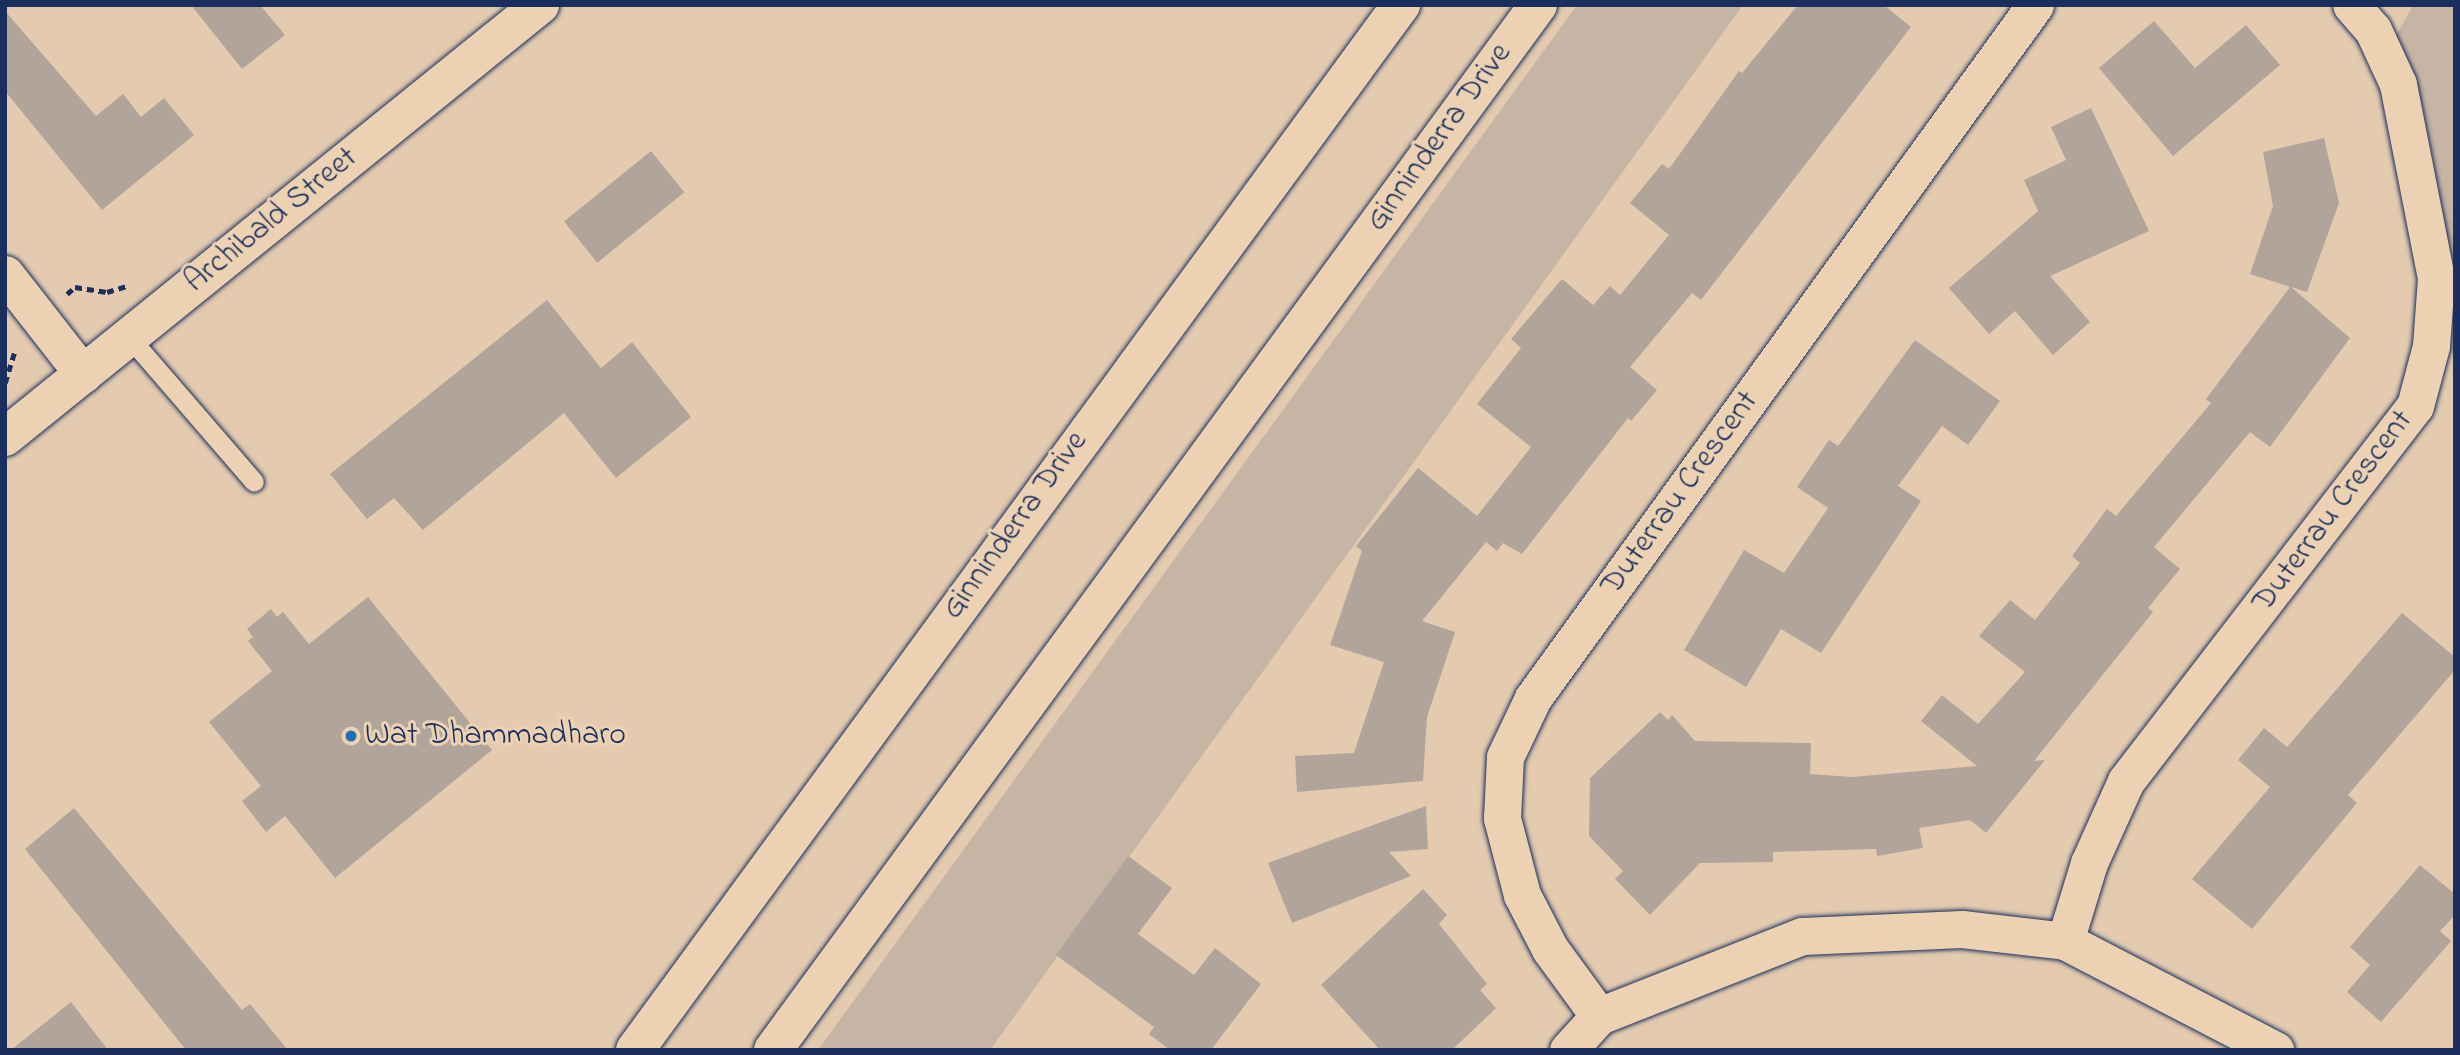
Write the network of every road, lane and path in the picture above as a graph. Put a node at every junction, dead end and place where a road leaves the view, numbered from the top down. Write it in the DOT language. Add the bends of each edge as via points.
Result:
graph roads {
  1 [pos="540,5"];
  2 [pos="1401,5"];
  3 [pos="1538,5"];
  4 [pos="2035,5"];
  5 [pos="2351,5"];
  6 [pos="5,274"];
  7 [pos="129,337"];
  8 [pos="83,374"];
  9 [pos="5,437"];
  10 [pos="254,482"];
  11 [pos="2064,941"];
  12 [pos="1599,1016"];
  13 [pos="635,1050"];
  14 [pos="773,1050"];
  15 [pos="1568,1050"];
  16 [pos="2275,1050"];
  1 -- 7 [label="main road, Archibald Street"];
  2 -- 13 [label="main road, Ginninderra Drive"];
  3 -- 14 [label="main road, Ginninderra Drive"];
  4 -- 12 [label="street, Duterrau Crescent" via="1534,698 1504,757 1502,818 1522,895 1550,949"];
  5 -- 11 [label="street, Duterrau Crescent" via="2373,30 2398,84 2436,278 2431,346 2415,407 2126,781 2089,863"];
  6 -- 8 [label="street"];
  7 -- 8 [label="main road, Archibald Street"];
  7 -- 10 [label="lane"];
  8 -- 9 [label="main road, Archibald Street"];
  11 -- 12 [label="street" via="1962,929 1802,936"];
  11 -- 16 [label="street"];
  12 -- 15 [label="street"];
}
